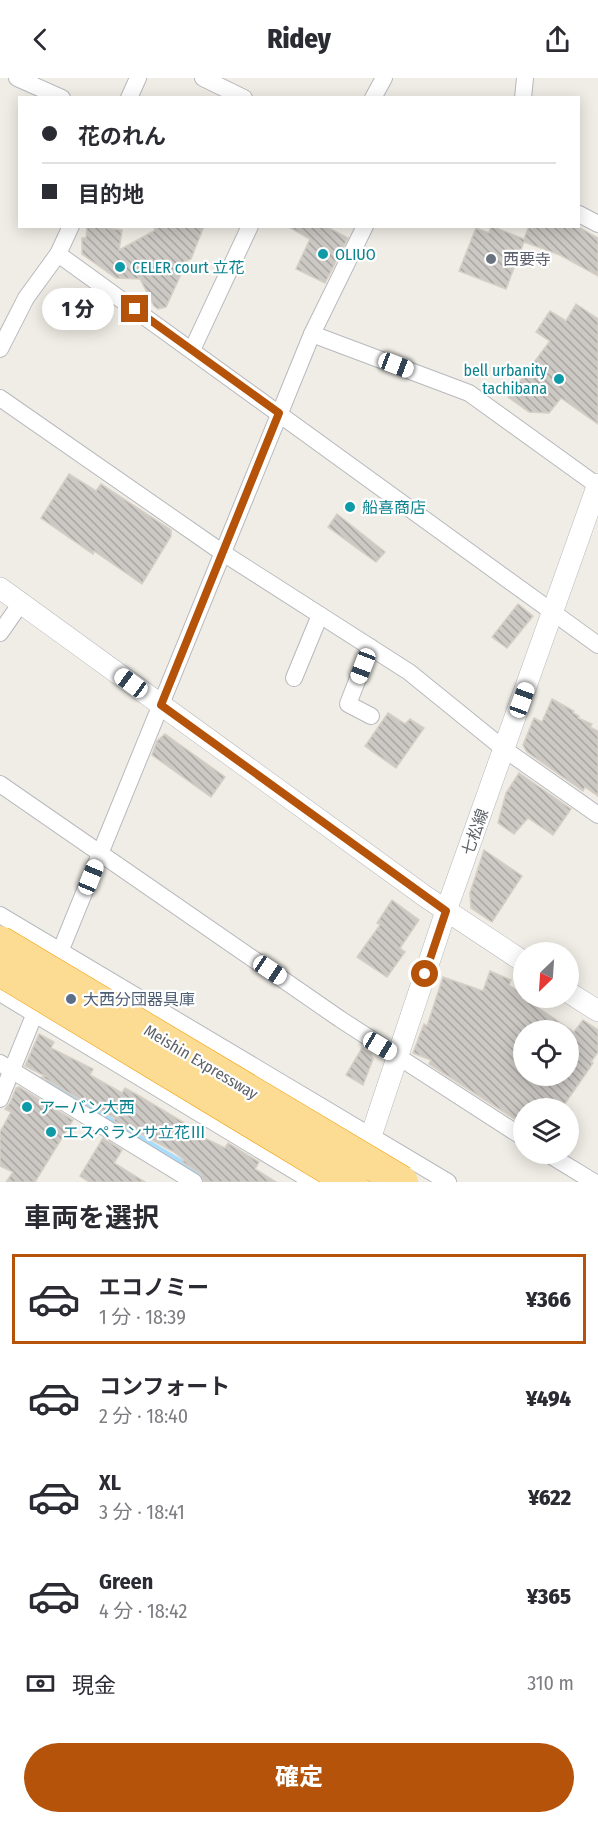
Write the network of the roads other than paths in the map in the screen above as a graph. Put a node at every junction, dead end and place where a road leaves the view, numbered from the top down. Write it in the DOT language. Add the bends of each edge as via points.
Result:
graph roads {
  1 [pos="17,78"];
  2 [pos="138,78"];
  3 [pos="203,78"];
  4 [pos="384,78"];
  5 [pos="525,78"];
  6 [pos="58,96"];
  7 [pos="130,96"];
  8 [pos="240,96"];
  9 [pos="374,96"];
  10 [pos="524,96"];
  11 [pos="580,215"];
  12 [pos="598,225"];
  13 [pos="70,228"];
  14 [pos="249,228"];
  15 [pos="361,228"];
  16 [pos="58,254"];
  17 [pos="312,334"];
  18 [pos="0,349"];
  19 [pos="192,350"];
  20 [pos="0,398"];
  21 [pos="279,413"];
  22 [pos="598,485"];
  23 [pos="223,554"];
  24 [pos="0,588"];
  25 [pos="21,603"];
  26 [pos="553,613"];
  27 [pos="320,615"];
  28 [pos="0,633"];
  29 [pos="598,645"];
  30 [pos="370,647"];
  31 [pos="294,678"];
  32 [pos="161,705"];
  33 [pos="371,716"];
  34 [pos="504,748"];
  35 [pos="0,784"];
  36 [pos="598,815"];
  37 [pos="100,854"];
  38 [pos="446,911"];
  39 [pos="0,915"];
  40 [pos="0,942"];
  41 [pos="60,951"];
  42 [pos="513,955"];
  43 [pos="0,970"];
  44 [pos="0,993"];
  45 [pos="579,999"];
  46 [pos="598,1011"];
  47 [pos="35,1013"];
  48 [pos="397,1056"];
  49 [pos="6,1067"];
  50 [pos="0,1099"];
  51 [pos="513,1131"];
  52 [pos="370,1135"];
  53 [pos="565,1164"];
  54 [pos="194,1182"];
  55 [pos="313,1182"];
  56 [pos="351,1182"];
  57 [pos="357,1182"];
  58 [pos="402,1182"];
  59 [pos="448,1182"];
  60 [pos="594,1182"];
  1 -- 6 [label="street"];
  2 -- 7 [label="street"];
  3 -- 8 [label="street"];
  4 -- 9 [label="street"];
  5 -- 10 [label="street"];
  11 -- 12 [label="street"];
  13 -- 16 [label="street"];
  14 -- 19 [label="street"];
  15 -- 17 [label="street"];
  16 -- 18 [label="street" via="26,298"];
  16 -- 19 [label="street"];
  17 -- 21 [label="street"];
  17 -- 22 [label="street" via="469,393"];
  19 -- 21 [label="street"];
  20 -- 23 [label="street"];
  21 -- 23 [label="street"];
  21 -- 26 [label="street"];
  22 -- 26 [label="street, 七松線"];
  23 -- 27 [label="street"];
  23 -- 32 [label="street"];
  24 -- 25 [label="street"];
  25 -- 28 [label="street"];
  25 -- 32 [label="street"];
  26 -- 29 [label="street"];
  26 -- 34 [label="street, 七松線"];
  27 -- 30 [label="street"];
  27 -- 31 [label="street"];
  30 -- 33 [label="street" via="348,704"];
  30 -- 34 [label="street" via="426,684"];
  32 -- 37 [label="street"];
  32 -- 38 [label="street"];
  34 -- 36 [label="street"];
  34 -- 38 [label="street, 七松線"];
  35 -- 37 [label="street"];
  37 -- 41 [label="street"];
  37 -- 48 [label="street"];
  38 -- 42 [label="street"];
  38 -- 48 [label="street, 七松線"];
  39 -- 41 [label="street"];
  40 -- 58 [label="highway, Meishin Expressway, bridge"];
  41 -- 47 [label="street"];
  41 -- 52 [label="street"];
  43 -- 56 [label="highway, Meishin Expressway, bridge"];
  44 -- 47 [label="street"];
  45 -- 46 [label="street"];
  47 -- 49 [label="street"];
  47 -- 55 [label="street"];
  48 -- 51 [label="street"];
  48 -- 52 [label="street, 七松線"];
  49 -- 50 [label="street"];
  49 -- 54 [label="street"];
  52 -- 57 [label="street, 七松線"];
  52 -- 59 [label="street"];
  53 -- 60 [label="street"];
}
